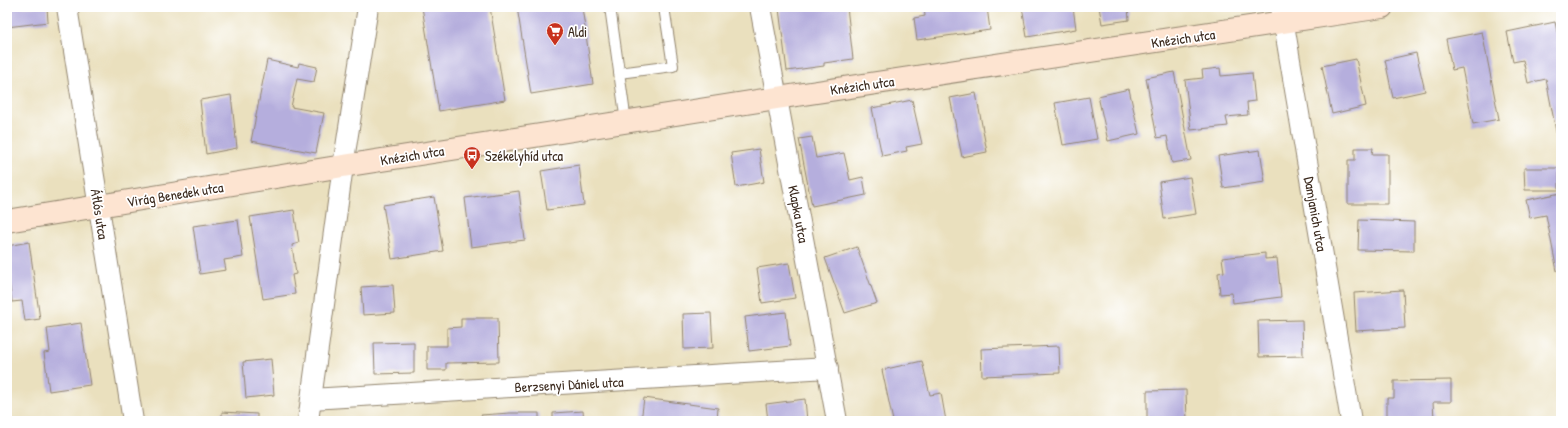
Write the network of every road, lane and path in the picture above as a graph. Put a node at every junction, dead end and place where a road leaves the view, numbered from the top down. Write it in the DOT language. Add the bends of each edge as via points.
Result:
graph roads {
  1 [pos="67,7"];
  2 [pos="368,7"];
  3 [pos="610,7"];
  4 [pos="664,7"];
  5 [pos="760,7"];
  6 [pos="1382,7"];
  7 [pos="1283,15"];
  8 [pos="619,73"];
  9 [pos="778,98"];
  10 [pos="626,122"];
  11 [pos="343,166"];
  12 [pos="99,207"];
  13 [pos="7,221"];
  14 [pos="828,368"];
  15 [pos="311,399"];
  16 [pos="133,421"];
  17 [pos="308,421"];
  18 [pos="837,421"];
  19 [pos="1351,421"];
  1 -- 12 [label="street, Átlós utca"];
  2 -- 11 [label="street"];
  3 -- 8 [label="lane"];
  4 -- 8 [label="lane" via="673,66"];
  5 -- 9 [label="street, Klapka utca"];
  6 -- 7 [label="street, Knézich utca"];
  7 -- 9 [label="street, Knézich utca"];
  7 -- 19 [label="street, Damjanich utca"];
  8 -- 10 [label="lane"];
  9 -- 10 [label="street, Knézich utca"];
  9 -- 14 [label="street, Klapka utca"];
  10 -- 11 [label="street, Knézich utca"];
  11 -- 12 [label="street, Virág Benedek utca"];
  11 -- 15 [label="street"];
  12 -- 13 [label="street, Virág Benedek utca"];
  12 -- 16 [label="street, Átlós utca"];
  14 -- 15 [label="street, Berzsenyi Dániel utca"];
  14 -- 18 [label="street, Klapka utca"];
  15 -- 17 [label="street"];
}
